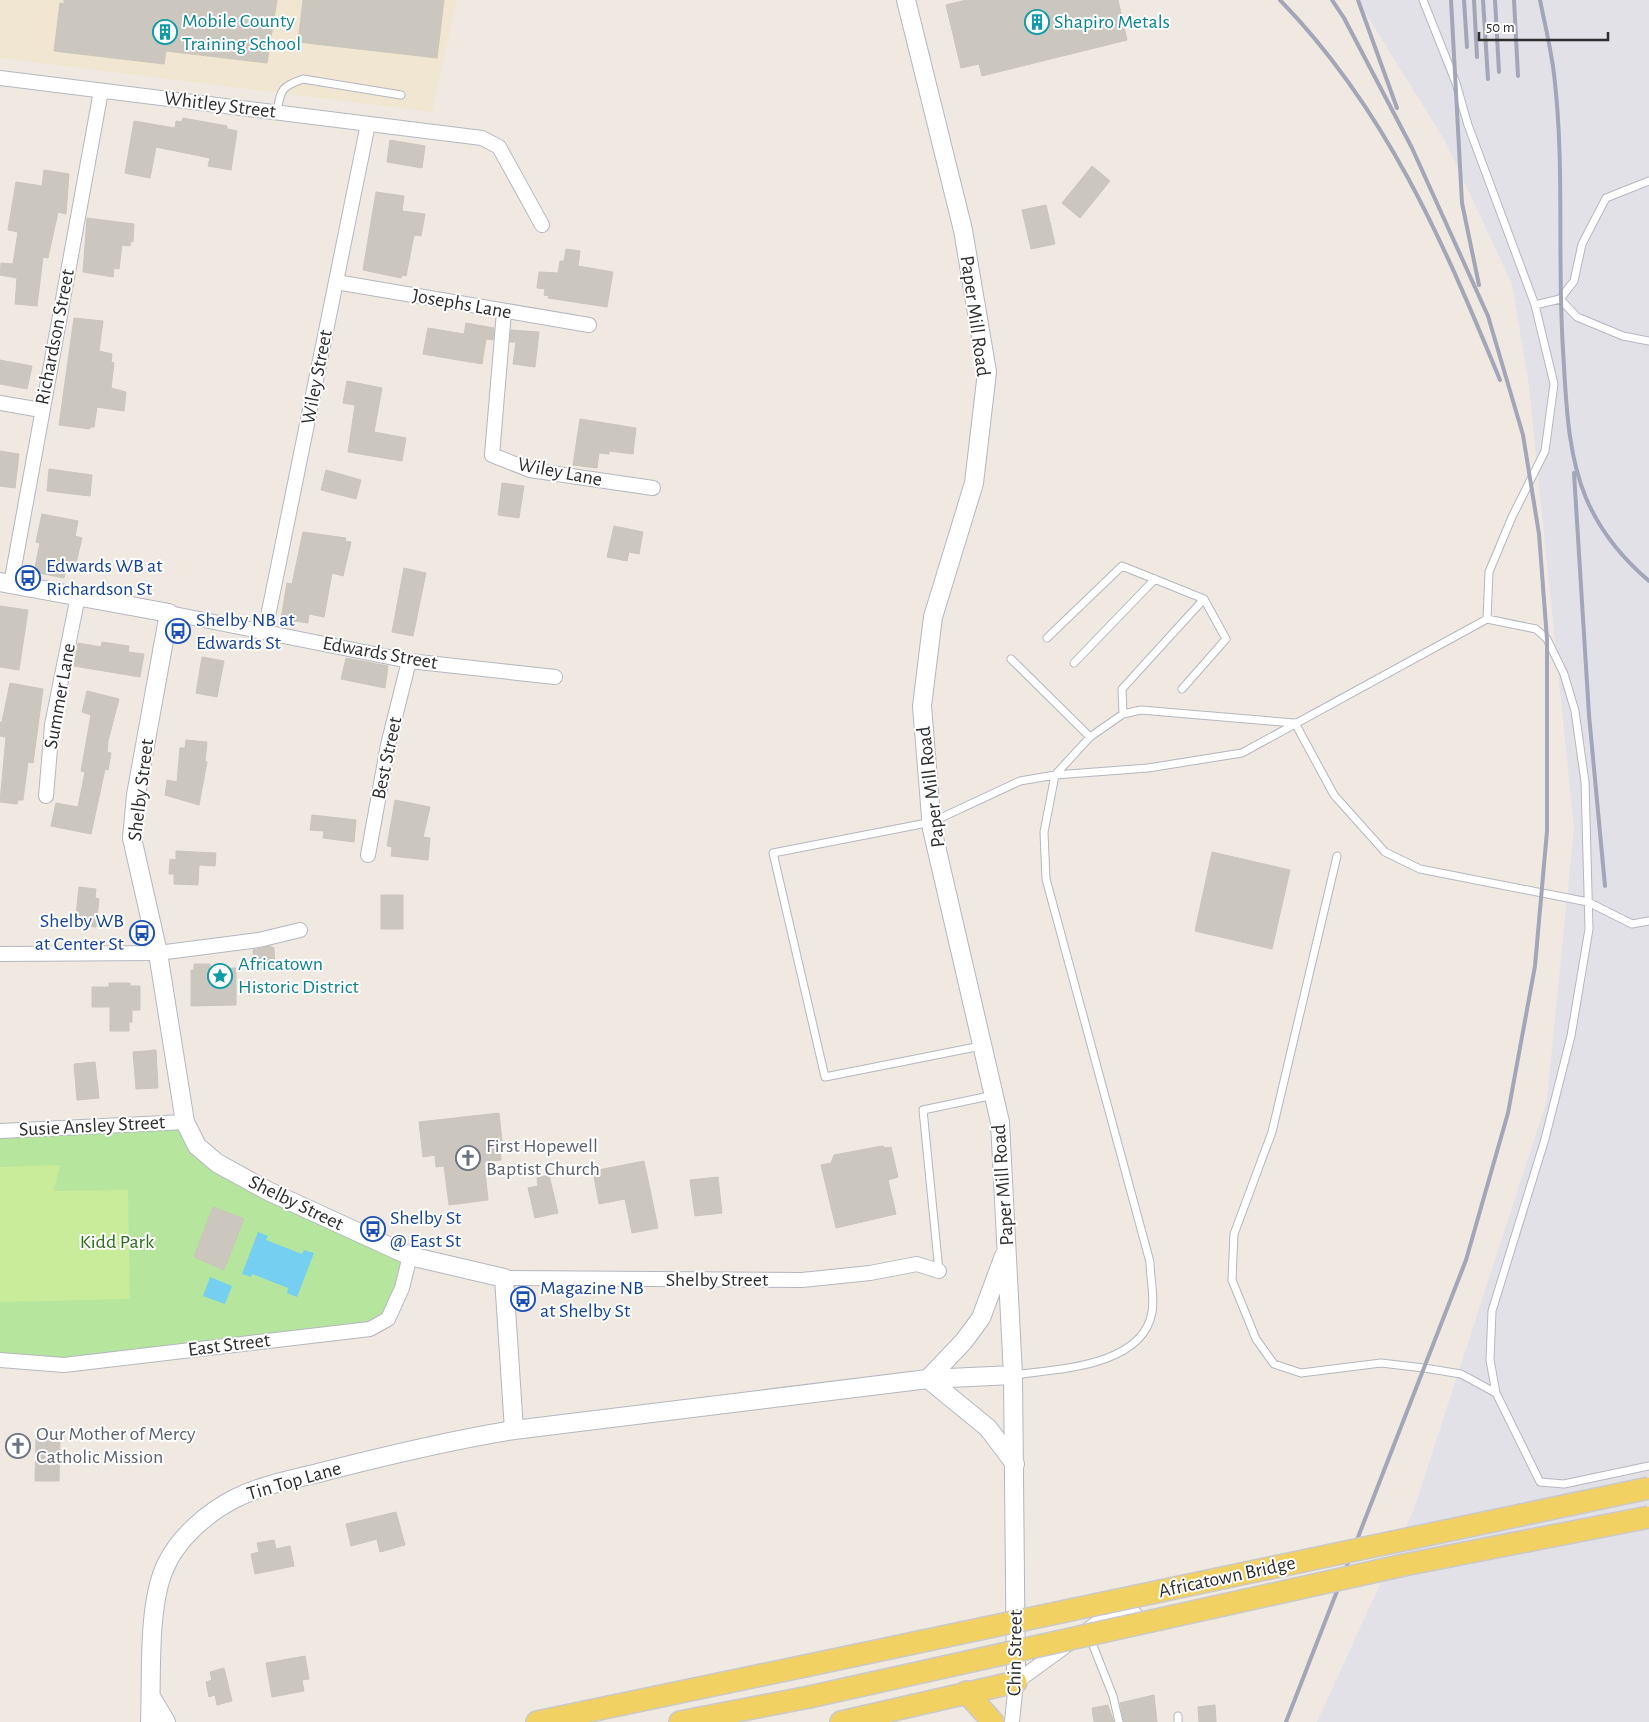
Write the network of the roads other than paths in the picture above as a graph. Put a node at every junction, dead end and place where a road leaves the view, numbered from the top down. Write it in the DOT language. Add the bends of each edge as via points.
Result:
graph roads {
  1 [pos="906,0"];
  2 [pos="1423,0"];
  3 [pos="0,78"];
  4 [pos="100,91"];
  5 [pos="401,95"];
  6 [pos="277,112"];
  7 [pos="368,124"];
  8 [pos="1649,181"];
  9 [pos="542,225"];
  10 [pos="336,282"];
  11 [pos="1560,299"];
  12 [pos="1535,306"];
  13 [pos="504,312"];
  14 [pos="589,325"];
  15 [pos="1649,341"];
  16 [pos="0,403"];
  17 [pos="41,410"];
  18 [pos="653,488"];
  19 [pos="1155,579"];
  20 [pos="6,583"];
  21 [pos="78,596"];
  22 [pos="1204,599"];
  23 [pos="169,613"];
  24 [pos="1487,619"];
  25 [pos="265,630"];
  26 [pos="1047,638"];
  27 [pos="1011,659"];
  28 [pos="409,661"];
  29 [pos="1074,663"];
  30 [pos="556,677"];
  31 [pos="1182,689"];
  32 [pos="1123,714"];
  33 [pos="1295,724"];
  34 [pos="1090,736"];
  35 [pos="1055,775"];
  36 [pos="46,796"];
  37 [pos="932,822"];
  38 [pos="368,855"];
  39 [pos="1337,856"];
  40 [pos="1588,902"];
  41 [pos="1649,921"];
  42 [pos="300,930"];
  43 [pos="158,953"];
  44 [pos="0,954"];
  45 [pos="983,1045"];
  46 [pos="994,1095"];
  47 [pos="185,1122"];
  48 [pos="0,1131"];
  49 [pos="1007,1248"];
  50 [pos="410,1256"];
  51 [pos="939,1270"];
  52 [pos="504,1278"];
  53 [pos="0,1360"];
  54 [pos="1013,1375"];
  55 [pos="928,1379"];
  56 [pos="1496,1393"];
  57 [pos="514,1430"];
  58 [pos="1015,1464"];
  59 [pos="1649,1466"];
  60 [pos="1649,1488"];
  61 [pos="1649,1508"];
  62 [pos="1649,1517"];
  63 [pos="1016,1584"];
  64 [pos="1087,1631"];
  65 [pos="1016,1682"];
  66 [pos="966,1692"];
  67 [pos="151,1697"];
  68 [pos="150,1722"];
  69 [pos="166,1722"];
  70 [pos="537,1722"];
  71 [pos="680,1722"];
  72 [pos="841,1722"];
  73 [pos="992,1722"];
  74 [pos="1012,1722"];
  75 [pos="1119,1722"];
  1 -- 37 [label="street, Paper Mill Road" via="963,230 987,372 974,483 934,617 922,706"];
  2 -- 12 [label="lane"];
  3 -- 4 [label="street, Whitley Street"];
  4 -- 6 [label="street, Whitley Street"];
  4 -- 17 [label="street, Richardson Street"];
  5 -- 6 [label="lane" via="303,79 287,84 281,92"];
  6 -- 7 [label="street, Whitley Street"];
  7 -- 9 [label="street, Whitley Street" via="482,138 499,147"];
  7 -- 10 [label="street, Wiley Street"];
  8 -- 11 [label="lane" via="1606,198 1582,244 1574,281"];
  10 -- 13 [label="street, Josephs Lane"];
  10 -- 25 [label="street, Wiley Street"];
  11 -- 12 [label="lane"];
  11 -- 15 [label="lane" via="1577,316 1623,336"];
  12 -- 24 [label="lane" via="1554,384 1545,451 1489,572"];
  13 -- 14 [label="street, Josephs Lane"];
  13 -- 18 [label="street, Wiley Lane" via="492,455 530,470"];
  16 -- 17 [label="street"];
  17 -- 20 [label="street, Richardson Street"];
  19 -- 22 [label="lane"];
  19 -- 26 [label="lane" via="1122,566"];
  19 -- 29 [label="lane"];
  20 -- 21 [label="street, Edwards Street"];
  21 -- 23 [label="street, Edwards Street"];
  21 -- 36 [label="street, Summer Lane" via="52,725"];
  22 -- 31 [label="lane" via="1226,638"];
  22 -- 32 [label="lane" via="1122,689"];
  23 -- 25 [label="street, Edwards Street"];
  23 -- 43 [label="street, Shelby Street" via="136,795 132,838"];
  24 -- 33 [label="lane"];
  24 -- 40 [label="lane" via="1536,629 1547,638 1564,674 1575,711 1585,782"];
  25 -- 28 [label="street, Edwards Street"];
  27 -- 34 [label="lane"];
  28 -- 30 [label="street, Edwards Street"];
  28 -- 38 [label="street, Best Street" via="388,745"];
  32 -- 33 [label="lane" via="1141,710"];
  32 -- 34 [label="lane"];
  33 -- 35 [label="lane" via="1242,753 1148,768"];
  33 -- 40 [label="lane" via="1334,795 1386,852 1420,869"];
  34 -- 35 [label="lane"];
  35 -- 37 [label="lane" via="1020,781"];
  35 -- 54 [label="lane" via="1044,832 1046,879 1150,1262 1152,1313 1141,1337 1119,1354 1098,1363"];
  37 -- 45 [label="street, Paper Mill Road"];
  37 -- 45 [label="lane" via="773,853 825,1077"];
  39 -- 56 [label="lane" via="1272,1132 1234,1234 1232,1280 1256,1339 1274,1364 1302,1373 1381,1364 1424,1368 1461,1374"];
  40 -- 41 [label="lane" via="1632,924"];
  40 -- 56 [label="lane" via="1589,929 1570,1036 1546,1139 1492,1311 1490,1360"];
  42 -- 43 [label="street" via="259,940"];
  43 -- 44 [label="street"];
  43 -- 47 [label="street, Shelby Street"];
  45 -- 46 [label="street, Paper Mill Road"];
  46 -- 49 [label="street, Paper Mill Road" via="1000,1122"];
  46 -- 51 [label="lane" via="923,1110"];
  47 -- 48 [label="street, Susie Ansley Street"];
  47 -- 50 [label="street, Shelby Street" via="196,1146 217,1163 268,1191"];
  49 -- 54 [label="street, Paper Mill Road"];
  49 -- 55 [label="street" via="981,1318"];
  50 -- 52 [label="street, Shelby Street"];
  50 -- 53 [label="street, East Street" via="402,1288 388,1319 370,1329 64,1365"];
  51 -- 52 [label="street, Shelby Street" via="916,1264 870,1273 802,1280"];
  52 -- 57 [label="street"];
  54 -- 55 [label="street, Tin Top Lane"];
  54 -- 58 [label="street, Paper Mill Road"];
  55 -- 57 [label="street, Tin Top Lane"];
  55 -- 58 [label="street" via="988,1428"];
  56 -- 59 [label="lane" via="1540,1482 1564,1484"];
  57 -- 67 [label="street, Tin Top Lane" via="453,1440 267,1486 236,1498 209,1516 180,1540 165,1566 156,1595"];
  58 -- 63 [label="street, Paper Mill Road"];
  60 -- 70 [label="main road, Africatown Bridge, bridge"];
  61 -- 64 [label="street" via="1100,1621"];
  62 -- 71 [label="main road, Africatown Bridge, bridge" via="1404,1565 809,1697"];
  63 -- 65 [label="street, Chin Street"];
  64 -- 65 [label="street"];
  64 -- 75 [label="lane" via="1113,1696"];
  65 -- 66 [label="main road"];
  65 -- 74 [label="street, Chin Street"];
  66 -- 72 [label="main road"];
  66 -- 73 [label="main road"];
  67 -- 68 [label="street, Tin Top Lane"];
  67 -- 69 [label="street"];
}
